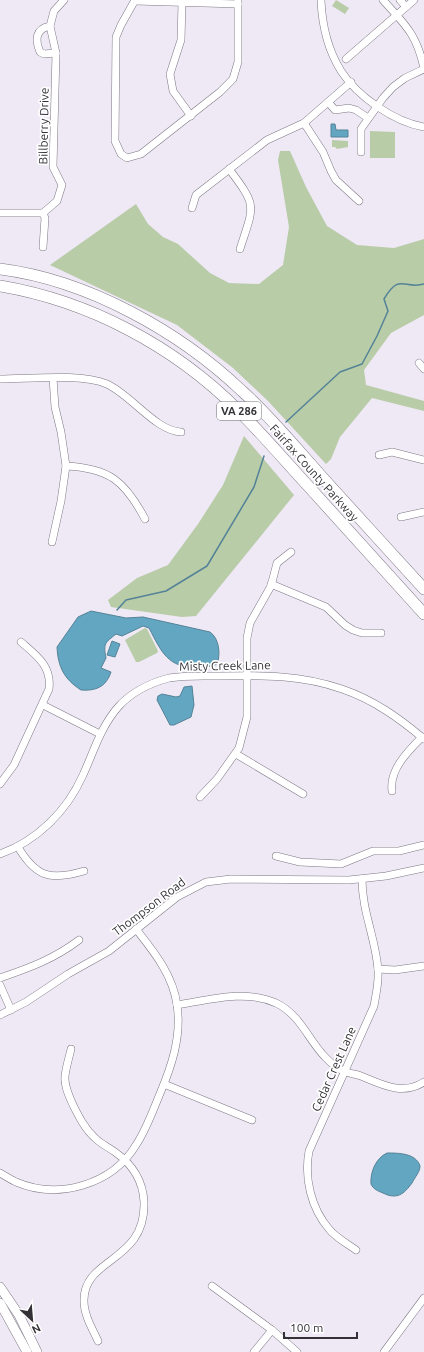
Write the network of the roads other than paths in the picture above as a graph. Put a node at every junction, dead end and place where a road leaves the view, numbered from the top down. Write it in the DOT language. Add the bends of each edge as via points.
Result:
graph roads {
  1 [pos="64,0"];
  2 [pos="136,0"];
  3 [pos="321,0"];
  4 [pos="383,0"];
  5 [pos="400,0"];
  6 [pos="414,0"];
  7 [pos="238,2"];
  8 [pos="182,3"];
  9 [pos="406,7"];
  10 [pos="396,15"];
  11 [pos="50,26"];
  12 [pos="56,53"];
  13 [pos="346,59"];
  14 [pos="424,69"];
  15 [pos="351,82"];
  16 [pos="328,102"];
  17 [pos="377,107"];
  18 [pos="191,116"];
  19 [pos="368,118"];
  20 [pos="304,123"];
  21 [pos="424,126"];
  22 [pos="361,152"];
  23 [pos="229,169"];
  24 [pos="359,201"];
  25 [pos="192,208"];
  26 [pos="42,212"];
  27 [pos="0,213"];
  28 [pos="43,247"];
  29 [pos="240,249"];
  30 [pos="0,269"];
  31 [pos="0,286"];
  32 [pos="418,363"];
  33 [pos="424,369"];
  34 [pos="53,378"];
  35 [pos="0,379"];
  36 [pos="181,432"];
  37 [pos="380,455"];
  38 [pos="424,460"];
  39 [pos="66,466"];
  40 [pos="424,512"];
  41 [pos="400,517"];
  42 [pos="145,519"];
  43 [pos="52,542"];
  44 [pos="291,552"];
  45 [pos="271,584"];
  46 [pos="424,589"];
  47 [pos="424,614"];
  48 [pos="382,633"];
  49 [pos="21,642"];
  50 [pos="247,676"];
  51 [pos="42,705"];
  52 [pos="100,734"];
  53 [pos="423,738"];
  54 [pos="236,754"];
  55 [pos="0,784"];
  56 [pos="392,791"];
  57 [pos="303,794"];
  58 [pos="200,797"];
  59 [pos="424,845"];
  60 [pos="18,847"];
  61 [pos="0,854"];
  62 [pos="276,856"];
  63 [pos="424,868"];
  64 [pos="84,871"];
  65 [pos="362,879"];
  66 [pos="136,929"];
  67 [pos="79,940"];
  68 [pos="424,966"];
  69 [pos="378,969"];
  70 [pos="0,978"];
  71 [pos="0,985"];
  72 [pos="177,1005"];
  73 [pos="11,1010"];
  74 [pos="0,1015"];
  75 [pos="71,1049"];
  76 [pos="344,1072"];
  77 [pos="424,1082"];
  78 [pos="164,1084"];
  79 [pos="252,1120"];
  80 [pos="124,1160"];
  81 [pos="0,1173"];
  82 [pos="356,1250"];
  83 [pos="212,1286"];
  84 [pos="0,1287"];
  85 [pos="424,1298"];
  86 [pos="0,1303"];
  87 [pos="272,1330"];
  88 [pos="98,1341"];
  89 [pos="27,1352"];
  90 [pos="37,1352"];
  91 [pos="254,1352"];
  92 [pos="297,1352"];
  93 [pos="384,1352"];
  1 -- 11 [label="street" via="54,11"];
  2 -- 8 [label="street"];
  2 -- 18 [label="street" via="120,25 116,37 114,108 117,149 127,158 141,154"];
  3 -- 15 [label="street" via="327,40 341,71"];
  4 -- 10 [label="street"];
  5 -- 9 [label="street"];
  6 -- 9 [label="street"];
  7 -- 8 [label="street"];
  7 -- 18 [label="street" via="238,62 232,79"];
  8 -- 18 [label="street" via="181,40 170,74 173,91"];
  9 -- 10 [label="street"];
  10 -- 13 [label="street"];
  10 -- 14 [label="street" via="418,43"];
  11 -- 12 [label="street, Billberry Drive"];
  11 -- 12 [label="street" via="37,34 37,46 44,54"];
  12 -- 26 [label="street, Billberry Drive" via="53,167 62,185 57,201"];
  14 -- 17 [label="street" via="393,87"];
  15 -- 16 [label="street"];
  15 -- 17 [label="street"];
  16 -- 19 [label="street" via="335,110 348,108"];
  16 -- 20 [label="street"];
  17 -- 19 [label="street"];
  17 -- 21 [label="street" via="396,118"];
  19 -- 22 [label="street" via="361,129"];
  20 -- 23 [label="street" via="267,140"];
  20 -- 24 [label="street" via="321,148 336,180"];
  23 -- 25 [label="street" via="196,195"];
  23 -- 29 [label="street" via="248,194 252,205"];
  26 -- 27 [label="street"];
  26 -- 28 [label="street"];
  30 -- 46 [label="highway, Fairfax County Parkway / VA 286" via="46,279 106,300 163,330 211,363 264,412"];
  31 -- 47 [label="highway, Fairfax County Parkway / VA 286" via="56,299 101,316 164,350 196,374 238,410"];
  32 -- 33 [label="street"];
  34 -- 35 [label="street"];
  34 -- 36 [label="street" via="86,379 107,384 117,389 165,428"];
  34 -- 39 [label="street" via="55,407"];
  37 -- 38 [label="street" via="392,452"];
  39 -- 42 [label="street" via="92,468 112,477 131,494"];
  39 -- 43 [label="street"];
  40 -- 41 [label="street"];
  44 -- 45 [label="street" via="277,563"];
  45 -- 48 [label="street" via="326,607 353,630 362,633"];
  45 -- 50 [label="street" via="250,623 247,638"];
  49 -- 51 [label="street" via="41,660 48,671 49,689"];
  50 -- 52 [label="street, Misty Creek Lane" via="177,677 150,685 123,703 113,713"];
  50 -- 53 [label="street, Misty Creek Lane" via="295,678 343,689 387,710"];
  50 -- 54 [label="street" via="247,717"];
  51 -- 52 [label="street"];
  51 -- 55 [label="street" via="14,765"];
  52 -- 60 [label="street, Misty Creek Lane" via="83,776 69,800 46,826"];
  53 -- 56 [label="street" via="406,754 394,775"];
  54 -- 57 [label="street"];
  54 -- 58 [label="street"];
  59 -- 62 [label="street" via="399,851 372,851 341,864 300,862"];
  60 -- 61 [label="street, Misty Creek Lane"];
  60 -- 64 [label="street" via="28,863 44,874 62,877"];
  63 -- 65 [label="street, Thompson Road"];
  65 -- 66 [label="street, Thompson Road" via="231,879 206,882 177,897"];
  65 -- 69 [label="street, Cedar Crest Lane" via="362,899"];
  66 -- 72 [label="street" via="164,967"];
  66 -- 73 [label="street, Thompson Road" via="109,951"];
  67 -- 70 [label="street" via="44,962"];
  68 -- 69 [label="street" via="395,970"];
  69 -- 76 [label="street, Cedar Crest Lane" via="374,1006"];
  71 -- 73 [label="street"];
  72 -- 76 [label="street" via="236,995 258,997 276,1003 293,1014 326,1058"];
  72 -- 78 [label="street" via="177,1038 173,1060"];
  73 -- 74 [label="street, Thompson Road"];
  75 -- 80 [label="street" via="65,1076 69,1096 85,1127"];
  76 -- 77 [label="street" via="394,1088"];
  76 -- 82 [label="street, Cedar Crest Lane" via="309,1151 307,1178 316,1208 330,1230"];
  78 -- 79 [label="street"];
  78 -- 80 [label="street" via="148,1125 136,1147"];
  80 -- 81 [label="street" via="97,1180 74,1188 40,1188 16,1182"];
  80 -- 88 [label="street" via="137,1176 143,1192 143,1216 134,1241 122,1254 92,1275 86,1288 85,1311"];
  83 -- 87 [label="street"];
  84 -- 90 [label="main road" via="19,1315"];
  85 -- 93 [label="street"];
  86 -- 89 [label="main road"];
  87 -- 91 [label="street"];
  87 -- 92 [label="street"];
}
